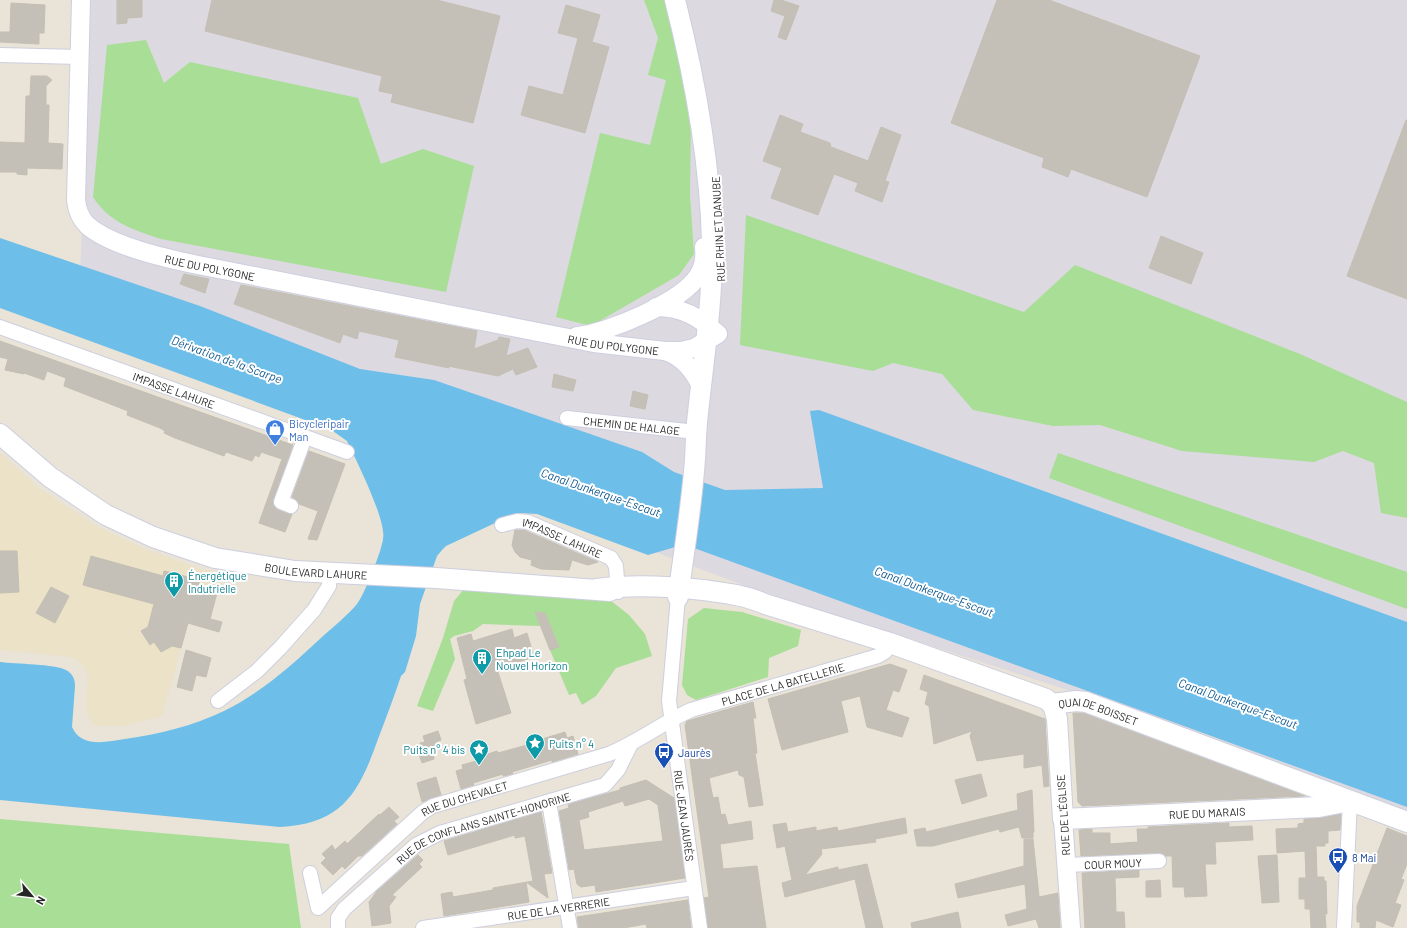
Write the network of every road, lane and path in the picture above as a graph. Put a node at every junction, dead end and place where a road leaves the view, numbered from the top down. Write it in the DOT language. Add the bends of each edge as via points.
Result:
graph roads {
  1 [pos="81,0"];
  2 [pos="675,0"];
  3 [pos="686,0"];
  4 [pos="0,55"];
  5 [pos="80,57"];
  6 [pos="708,192"];
  7 [pos="656,307"];
  8 [pos="0,327"];
  9 [pos="711,333"];
  10 [pos="562,336"];
  11 [pos="665,351"];
  12 [pos="701,386"];
  13 [pos="567,418"];
  14 [pos="696,432"];
  15 [pos="0,434"];
  16 [pos="305,437"];
  17 [pos="348,452"];
  18 [pos="694,464"];
  19 [pos="291,506"];
  20 [pos="502,525"];
  21 [pos="330,573"];
  22 [pos="617,589"];
  23 [pos="679,592"];
  24 [pos="890,643"];
  25 [pos="218,701"];
  26 [pos="1052,704"];
  27 [pos="670,720"];
  28 [pos="631,744"];
  29 [pos="1350,801"];
  30 [pos="549,802"];
  31 [pos="1063,819"];
  32 [pos="1407,822"];
  33 [pos="1159,861"];
  34 [pos="1066,865"];
  35 [pos="310,873"];
  36 [pos="694,888"];
  37 [pos="567,908"];
  38 [pos="338,925"];
  39 [pos="423,928"];
  40 [pos="570,928"];
  41 [pos="700,928"];
  42 [pos="1071,928"];
  43 [pos="1344,928"];
  1 -- 5 [label="street, RUE DU POLYGONE"];
  2 -- 6 [label="main road, RUE RHIN ET DANUBE" via="696,90"];
  3 -- 9 [label="main road, RUE RHIN ET DANUBE" via="704,79 719,200 722,268"];
  4 -- 5 [label="street"];
  5 -- 10 [label="street, RUE DU POLYGONE" via="76,200 82,219 101,235 136,249 198,265"];
  6 -- 7 [label="street, RUE DU POLYGONE" via="704,220 705,258 702,269 683,292"];
  6 -- 9 [label="main road, RUE RHIN ET DANUBE" via="712,253"];
  7 -- 9 [label="street" via="684,311"];
  7 -- 10 [label="street, RUE DU POLYGONE" via="605,330 584,336"];
  8 -- 16 [label="street, IMPASSE LAHURE"];
  9 -- 11 [label="street, RUE DU POLYGONE" via="691,349"];
  9 -- 12 [label="main road, RUE RHIN ET DANUBE"];
  9 -- 18 [label="main road, RUE RHIN ET DANUBE" via="706,413"];
  10 -- 11 [label="street, RUE DU POLYGONE" via="594,343"];
  11 -- 12 [label="street, RUE DU POLYGONE" via="689,366"];
  12 -- 14 [label="main road, RUE RHIN ET DANUBE"];
  13 -- 14 [label="street, CHEMIN DE HALAGE"];
  14 -- 18 [label="main road, RUE RHIN ET DANUBE"];
  15 -- 21 [label="main road, BOULEVARD LAHURE" via="73,494 106,515 153,537 190,551 228,561 295,571"];
  16 -- 17 [label="street, IMPASSE LAHURE"];
  16 -- 19 [label="street" via="281,502"];
  18 -- 23 [label="main road, RUE JEAN JAURÈS"];
  20 -- 22 [label="street, IMPASSE LAHURE" via="512,521 528,522 606,556 616,566"];
  21 -- 22 [label="main road, BOULEVARD LAHURE"];
  21 -- 25 [label="street" via="329,586 314,610 257,670"];
  22 -- 23 [label="main road, BOULEVARD LAHURE" via="630,585"];
  23 -- 24 [label="main road, QUAI DE BOISSET" via="738,595"];
  23 -- 27 [label="street, RUE JEAN JAURÈS" via="669,684"];
  24 -- 26 [label="main road, QUAI DE BOISSET" via="1042,696"];
  24 -- 27 [label="street, PLACE DE LA BATELLERIE" via="885,652 878,656 699,708"];
  26 -- 29 [label="main road, QUAI DE BOISSET" via="1086,702"];
  26 -- 31 [label="main road, RUE DE L'ÉGLISE" via="1057,719"];
  27 -- 28 [label="street, RUE DU CHEVALET"];
  27 -- 36 [label="street, RUE JEAN JAURÈS"];
  28 -- 30 [label="street, RUE DE CONFLANS SAINTE-HONORINE" via="618,770 605,785"];
  28 -- 35 [label="street, RUE DU CHEVALET" via="595,759 428,809 318,908"];
  29 -- 31 [label="main road, RUE DU MARAIS" via="1319,807"];
  29 -- 32 [label="main road, QUAI DE BOISSET"];
  29 -- 43 [label="street"];
  30 -- 37 [label="street"];
  30 -- 38 [label="street, RUE DE CONFLANS SAINTE-HONORINE" via="427,838 416,844 340,914"];
  31 -- 34 [label="street, RUE DE L'ÉGLISE"];
  33 -- 34 [label="street, COUR MOUY"];
  34 -- 42 [label="street, RUE DE L'ÉGLISE"];
  36 -- 37 [label="street, RUE DE LA VERRERIE"];
  36 -- 41 [label="street, RUE JEAN JAURÈS"];
  37 -- 39 [label="street, RUE DE LA VERRERIE"];
  37 -- 40 [label="street"];
}
